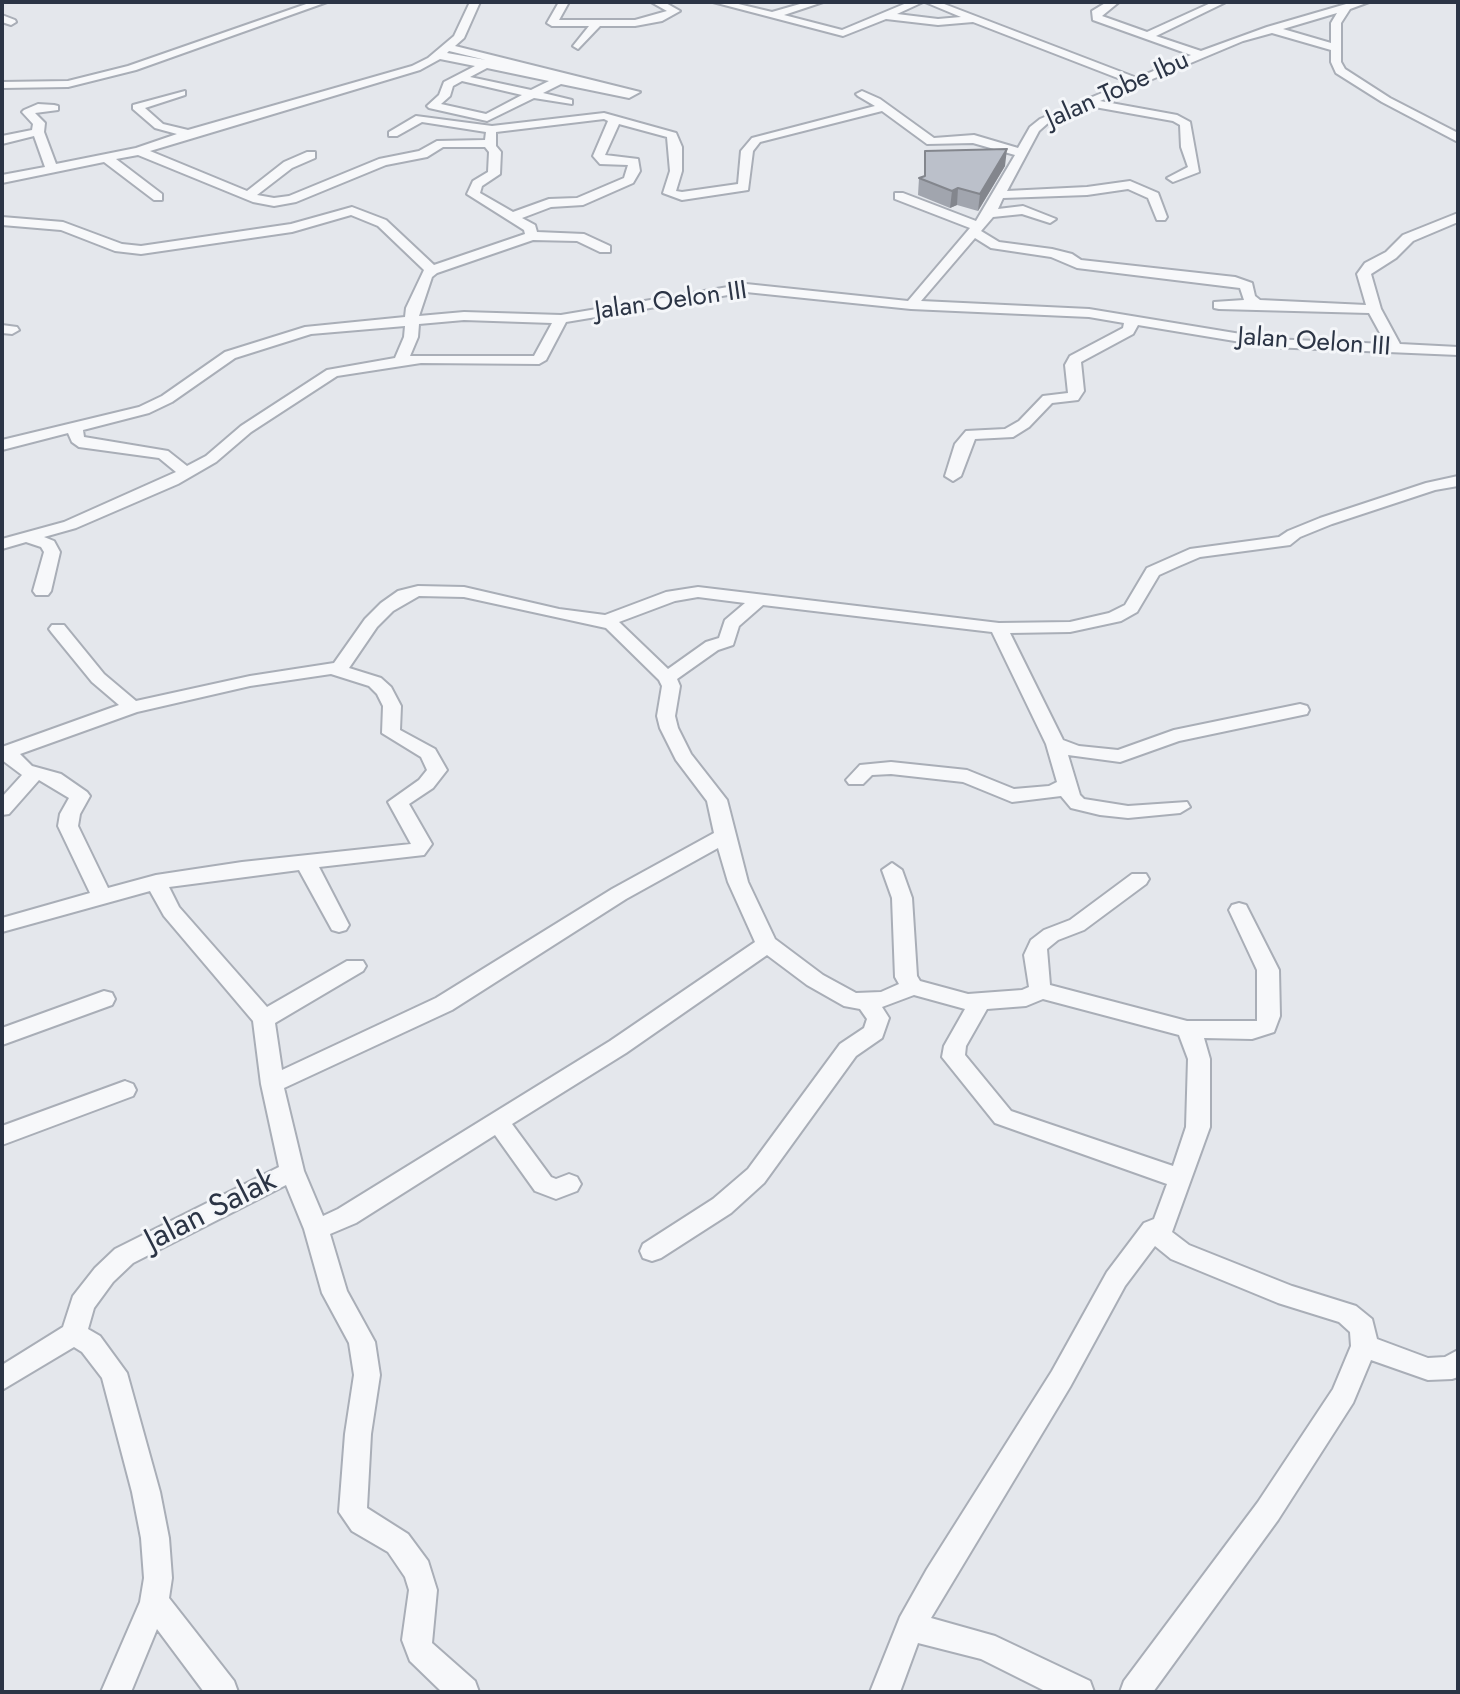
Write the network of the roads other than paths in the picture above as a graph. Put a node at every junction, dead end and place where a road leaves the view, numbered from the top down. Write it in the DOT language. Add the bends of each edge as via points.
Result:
graph roads {
  1 [pos="322,2"];
  2 [pos="475,2"];
  3 [pos="564,2"];
  4 [pos="656,2"];
  5 [pos="718,2"];
  6 [pos="918,2"];
  7 [pos="930,2"];
  8 [pos="1114,2"];
  9 [pos="1221,2"];
  10 [pos="1364,2"];
  11 [pos="813,3"];
  12 [pos="731,4"];
  13 [pos="1346,8"];
  14 [pos="771,16"];
  15 [pos="886,16"];
  16 [pos="976,18"];
  17 [pos="597,23"];
  18 [pos="1271,29"];
  19 [pos="1147,36"];
  20 [pos="578,46"];
  21 [pos="1335,48"];
  22 [pos="443,52"];
  23 [pos="1201,55"];
  24 [pos="491,62"];
  25 [pos="461,78"];
  26 [pos="563,78"];
  27 [pos="1138,82"];
  28 [pos="2,85"];
  29 [pos="496,86"];
  30 [pos="181,93"];
  31 [pos="532,94"];
  32 [pos="862,94"];
  33 [pos="1087,103"];
  34 [pos="884,107"];
  35 [pos="54,108"];
  36 [pos="450,111"];
  37 [pos="538,120"];
  38 [pos="616,121"];
  39 [pos="1456,121"];
  40 [pos="1433,123"];
  41 [pos="38,132"];
  42 [pos="190,134"];
  43 [pos="393,134"];
  44 [pos="491,136"];
  45 [pos="1458,138"];
  46 [pos="2,140"];
  47 [pos="139,151"];
  48 [pos="1022,153"];
  49 [pos="311,155"];
  50 [pos="107,158"];
  51 [pos="52,169"];
  52 [pos="1173,178"];
  53 [pos="2,179"];
  54 [pos="249,195"];
  55 [pos="997,195"];
  56 [pos="899,196"];
  57 [pos="158,197"];
  58 [pos="989,214"];
  59 [pos="512,217"];
  60 [pos="1161,217"];
  61 [pos="1458,217"];
  62 [pos="1050,219"];
  63 [pos="2,221"];
  64 [pos="977,230"];
  65 [pos="532,236"];
  66 [pos="605,249"];
  67 [pos="432,270"];
  68 [pos="1257,304"];
  69 [pos="911,305"];
  70 [pos="1219,305"];
  71 [pos="1374,309"];
  72 [pos="411,319"];
  73 [pos="561,319"];
  74 [pos="1131,319"];
  75 [pos="1396,350"];
  76 [pos="1458,351"];
  77 [pos="400,362"];
  78 [pos="75,428"];
  79 [pos="2,445"];
  80 [pos="185,472"];
  81 [pos="953,476"];
  82 [pos="1458,481"];
  83 [pos="2,527"];
  84 [pos="16,541"];
  85 [pos="42,591"];
  86 [pos="760,599"];
  87 [pos="605,621"];
  88 [pos="999,628"];
  89 [pos="58,629"];
  90 [pos="339,669"];
  91 [pos="667,678"];
  92 [pos="132,707"];
  93 [pos="1300,710"];
  94 [pos="1055,744"];
  95 [pos="5,753"];
  96 [pos="35,773"];
  97 [pos="856,780"];
  98 [pos="1067,785"];
  99 [pos="1180,807"];
  100 [pos="2,809"];
  101 [pos="724,836"];
  102 [pos="306,863"];
  103 [pos="892,870"];
  104 [pos="1139,879"];
  105 [pos="156,882"];
  106 [pos="101,896"];
  107 [pos="1239,910"];
  108 [pos="2,925"];
  109 [pos="339,925"];
  110 [pos="767,944"];
  111 [pos="355,966"];
  112 [pos="913,987"];
  113 [pos="1040,990"];
  114 [pos="104,999"];
  115 [pos="867,1002"];
  116 [pos="980,1002"];
  117 [pos="264,1019"];
  118 [pos="1187,1029"];
  119 [pos="2,1037"];
  120 [pos="272,1084"];
  121 [pos="125,1090"];
  122 [pos="497,1121"];
  123 [pos="2,1136"];
  124 [pos="292,1171"];
  125 [pos="1181,1179"];
  126 [pos="569,1184"];
  127 [pos="316,1229"];
  128 [pos="1153,1230"];
  129 [pos="652,1251"];
  130 [pos="74,1334"];
  131 [pos="1364,1346"];
  132 [pos="1458,1361"];
  133 [pos="2,1379"];
  134 [pos="154,1602"];
  135 [pos="910,1627"];
  136 [pos="116,1692"];
  137 [pos="223,1692"];
  138 [pos="464,1692"];
  139 [pos="885,1692"];
  140 [pos="1079,1692"];
  141 [pos="1135,1692"];
  1 -- 28 [label="street" via="132,68 68,84"];
  2 -- 22 [label="street" via="459,38"];
  3 -- 17 [label="street" via="552,23"];
  4 -- 17 [label="street" via="675,11 640,23"];
  5 -- 12 [label="street"];
  6 -- 15 [label="street"];
  7 -- 16 [label="street"];
  8 -- 19 [label="street" via="1096,13 1097,18"];
  9 -- 19 [label="street"];
  10 -- 13 [label="street, Jalan Tobe Ibu"];
  11 -- 14 [label="street"];
  12 -- 14 [label="street"];
  13 -- 18 [label="street, Jalan Tobe Ibu"];
  13 -- 21 [label="street" via="1336,23"];
  14 -- 15 [label="street" via="843,33"];
  15 -- 16 [label="street" via="938,22"];
  16 -- 27 [label="street"];
  17 -- 20 [label="street"];
  18 -- 21 [label="street"];
  18 -- 23 [label="street, Jalan Tobe Ibu"];
  19 -- 23 [label="street"];
  21 -- 40 [label="street" via="1345,75"];
  22 -- 24 [label="street"];
  22 -- 42 [label="street" via="405,72"];
  23 -- 27 [label="street, Jalan Tobe Ibu"];
  24 -- 25 [label="street"];
  24 -- 26 [label="street"];
  25 -- 29 [label="street"];
  25 -- 36 [label="street" via="448,84 433,106"];
  26 -- 26 [label="street" via="629,95 634,92"];
  26 -- 31 [label="street"];
  27 -- 33 [label="street, Jalan Tobe Ibu"];
  29 -- 31 [label="street"];
  29 -- 36 [label="street"];
  30 -- 42 [label="street" via="137,107 159,126"];
  31 -- 36 [label="street" via="487,118"];
  31 -- 37 [label="street" via="568,102"];
  32 -- 34 [label="street"];
  33 -- 48 [label="street, Jalan Tobe Ibu" via="1044,121"];
  33 -- 52 [label="street" via="1159,114 1186,124 1194,171"];
  34 -- 38 [label="street" via="756,140 747,151 744,187 682,196 669,193 676,171 672,135"];
  34 -- 48 [label="street" via="931,142 974,139"];
  35 -- 41 [label="street" via="28,112 39,123"];
  38 -- 44 [label="street" via="588,115"];
  38 -- 59 [label="street" via="599,156 635,163 629,180 579,202 549,203"];
  39 -- 40 [label="street"];
  40 -- 45 [label="street"];
  41 -- 46 [label="street"];
  41 -- 51 [label="street"];
  42 -- 47 [label="street"];
  43 -- 44 [label="street" via="420,118"];
  44 -- 54 [label="street" via="441,144 281,201"];
  44 -- 59 [label="street" via="494,174 477,184 473,194"];
  47 -- 50 [label="street"];
  47 -- 54 [label="street"];
  48 -- 55 [label="street, Jalan Tobe Ibu"];
  49 -- 54 [label="street" via="288,165"];
  50 -- 51 [label="street"];
  50 -- 57 [label="street"];
  51 -- 53 [label="street"];
  55 -- 58 [label="street, Jalan Tobe Ibu"];
  55 -- 60 [label="street" via="1130,185 1154,196"];
  56 -- 64 [label="street"];
  58 -- 62 [label="street" via="1023,210"];
  58 -- 64 [label="street, Jalan Tobe Ibu"];
  59 -- 65 [label="street" via="530,228"];
  61 -- 71 [label="street" via="1408,238 1366,269"];
  63 -- 67 [label="street" via="63,226 120,248 141,250 292,228 352,211 382,223"];
  64 -- 68 [label="street" via="996,245 1067,257 1075,263 1240,282"];
  64 -- 69 [label="street, Jalan Tobe Ibu"];
  65 -- 66 [label="street" via="579,237"];
  65 -- 67 [label="street"];
  67 -- 72 [label="street"];
  68 -- 70 [label="street"];
  68 -- 71 [label="street"];
  69 -- 73 [label="street, Jalan Oelon III" via="746,288"];
  69 -- 74 [label="street, Jalan Oelon III" via="1046,309"];
  71 -- 75 [label="street"];
  72 -- 73 [label="street, Jalan Oelon III"];
  72 -- 77 [label="street" via="411,337"];
  72 -- 78 [label="street, Jalan Oelon III" via="325,327 250,346 155,406"];
  73 -- 77 [label="street" via="539,360 463,357"];
  74 -- 75 [label="street, Jalan Oelon III" via="1256,341"];
  74 -- 81 [label="street" via="1128,331 1075,359 1073,397 1048,399 1008,434 971,434"];
  75 -- 76 [label="street, Jalan Oelon III"];
  77 -- 80 [label="street" via="332,373"];
  78 -- 79 [label="street, Jalan Oelon III"];
  78 -- 80 [label="street" via="84,444 163,454"];
  80 -- 84 [label="street" via="126,503"];
  82 -- 88 [label="street" via="1314,525 1284,542 1196,553 1173,562 1153,572 1131,608 1115,617 1070,627"];
  83 -- 84 [label="street"];
  84 -- 85 [label="street" via="48,544 52,552"];
  86 -- 87 [label="street" via="684,593"];
  86 -- 88 [label="street"];
  86 -- 91 [label="street" via="731,624 727,641"];
  87 -- 90 [label="street" via="448,590 418,591 387,607"];
  87 -- 91 [label="street"];
  88 -- 94 [label="street"];
  89 -- 92 [label="street" via="98,678"];
  90 -- 92 [label="street" via="308,670"];
  90 -- 102 [label="street" via="385,691 392,706 391,733 428,753 437,770 398,802 420,848"];
  91 -- 101 [label="street" via="669,728 717,800"];
  92 -- 95 [label="street"];
  93 -- 94 [label="street" via="1174,736 1120,756"];
  94 -- 98 [label="street"];
  95 -- 96 [label="street"];
  96 -- 100 [label="street"];
  96 -- 106 [label="street" via="54,778 80,796 68,826"];
  97 -- 98 [label="street" via="867,769 891,768 967,776 1012,796 1053,792"];
  98 -- 99 [label="street" via="1071,797 1087,808 1128,812"];
  101 -- 110 [label="street" via="751,916"];
  101 -- 120 [label="street" via="619,894 444,1004"];
  102 -- 105 [label="street"];
  102 -- 109 [label="street"];
  103 -- 112 [label="street" via="902,898 906,977"];
  104 -- 113 [label="street" via="1087,918 1038,945"];
  105 -- 106 [label="street"];
  105 -- 117 [label="street" via="171,911"];
  106 -- 108 [label="street"];
  107 -- 118 [label="street" via="1268,970 1266,1026 1252,1031"];
  110 -- 115 [label="street" via="815,980 852,1000"];
  110 -- 122 [label="street" via="618,1047"];
  111 -- 117 [label="street"];
  112 -- 115 [label="street"];
  112 -- 116 [label="street"];
  113 -- 116 [label="street" via="1026,998"];
  113 -- 118 [label="street"];
  114 -- 119 [label="street"];
  115 -- 129 [label="street" via="878,1018 874,1032 848,1050 756,1176 722,1206"];
  116 -- 125 [label="street" via="953,1057 1003,1117"];
  117 -- 120 [label="street, Jalan Salak"];
  118 -- 125 [label="street" via="1199,1059 1200,1106"];
  120 -- 124 [label="street, Jalan Salak"];
  121 -- 123 [label="street"];
  122 -- 126 [label="street" via="543,1184 556,1189"];
  122 -- 127 [label="street" via="379,1199"];
  124 -- 127 [label="street"];
  124 -- 130 [label="street, Jalan Salak" via="124,1256 82,1304"];
  125 -- 128 [label="street" via="1163,1226"];
  127 -- 138 [label="street" via="335,1293 362,1342 367,1375 353,1512 398,1543 418,1571 423,1590 420,1651"];
  128 -- 131 [label="street" via="1180,1252 1354,1318 1363,1327"];
  128 -- 135 [label="street" via="1116,1279"];
  130 -- 133 [label="street"];
  130 -- 134 [label="street" via="91,1344 114,1373 155,1538"];
  131 -- 132 [label="street" via="1428,1369 1452,1368"];
  131 -- 141 [label="street" via="1344,1395 1285,1485"];
  134 -- 136 [label="street"];
  134 -- 137 [label="street"];
  135 -- 139 [label="street"];
  135 -- 140 [label="street" via="985,1646"];
}
